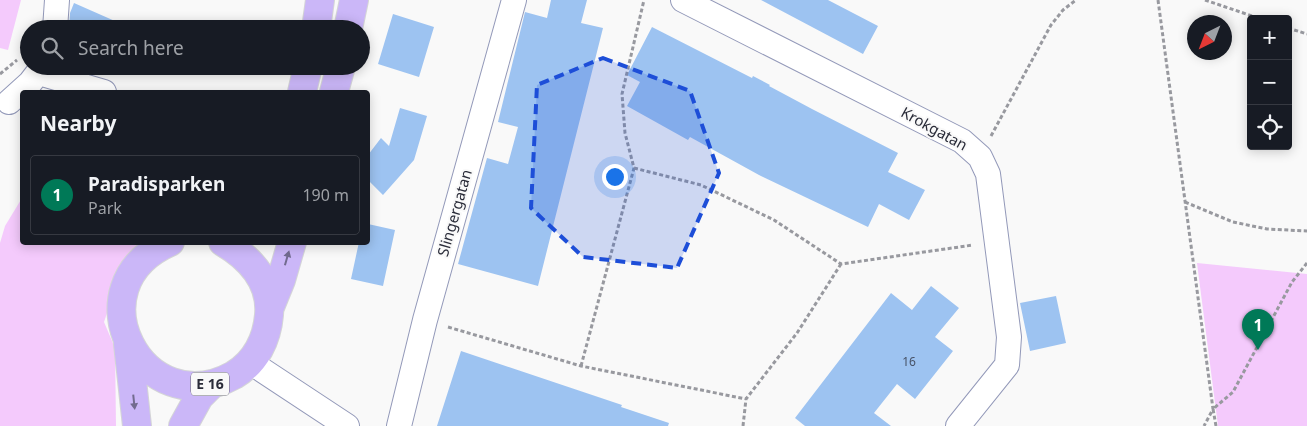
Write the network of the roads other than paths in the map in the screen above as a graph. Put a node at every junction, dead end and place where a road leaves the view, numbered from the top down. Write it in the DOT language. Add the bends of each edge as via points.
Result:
graph roads {
  1 [pos="57,0"];
  2 [pos="320,0"];
  3 [pos="354,0"];
  4 [pos="514,0"];
  5 [pos="683,0"];
  6 [pos="56,20"];
  7 [pos="317,20"];
  8 [pos="350,20"];
  9 [pos="37,75"];
  10 [pos="55,75"];
  11 [pos="306,75"];
  12 [pos="339,75"];
  13 [pos="23,90"];
  14 [pos="98,90"];
  15 [pos="302,90"];
  16 [pos="335,90"];
  17 [pos="20,94"];
  18 [pos="11,104"];
  19 [pos="158,245"];
  20 [pos="228,245"];
  21 [pos="291,245"];
  22 [pos="270,307"];
  23 [pos="128,344"];
  24 [pos="250,362"];
  25 [pos="212,384"];
  26 [pos="137,426"];
  27 [pos="183,426"];
  28 [pos="347,426"];
  29 [pos="399,426"];
  30 [pos="958,426"];
  1 -- 6 [label="street"];
  2 -- 7 [label="highway"];
  3 -- 8 [label="highway"];
  4 -- 29 [label="street, Slingergatan" via="425,320"];
  5 -- 30 [label="street, Krokgatan" via="962,141 980,157 988,174 1009,337 1007,364"];
  9 -- 13 [label="street"];
  10 -- 14 [label="street"];
  11 -- 15 [label="highway"];
  12 -- 16 [label="highway"];
  17 -- 18 [label="street"];
  19 -- 23 [label="highway, E 16" via="133,271 124,292 121,314"];
  20 -- 22 [label="highway, E 16" via="256,268"];
  22 -- 21 [label="highway, E 16, one-way"];
  22 -- 24 [label="highway, E 16" via="262,346"];
  23 -- 25 [label="highway, E 16" via="139,361 154,374 192,386"];
  23 -- 26 [label="highway, E 16, one-way"];
  24 -- 25 [label="highway, E 16" via="232,376"];
  24 -- 28 [label="street"];
  25 -- 27 [label="highway, E 16" via="199,397"];
}
